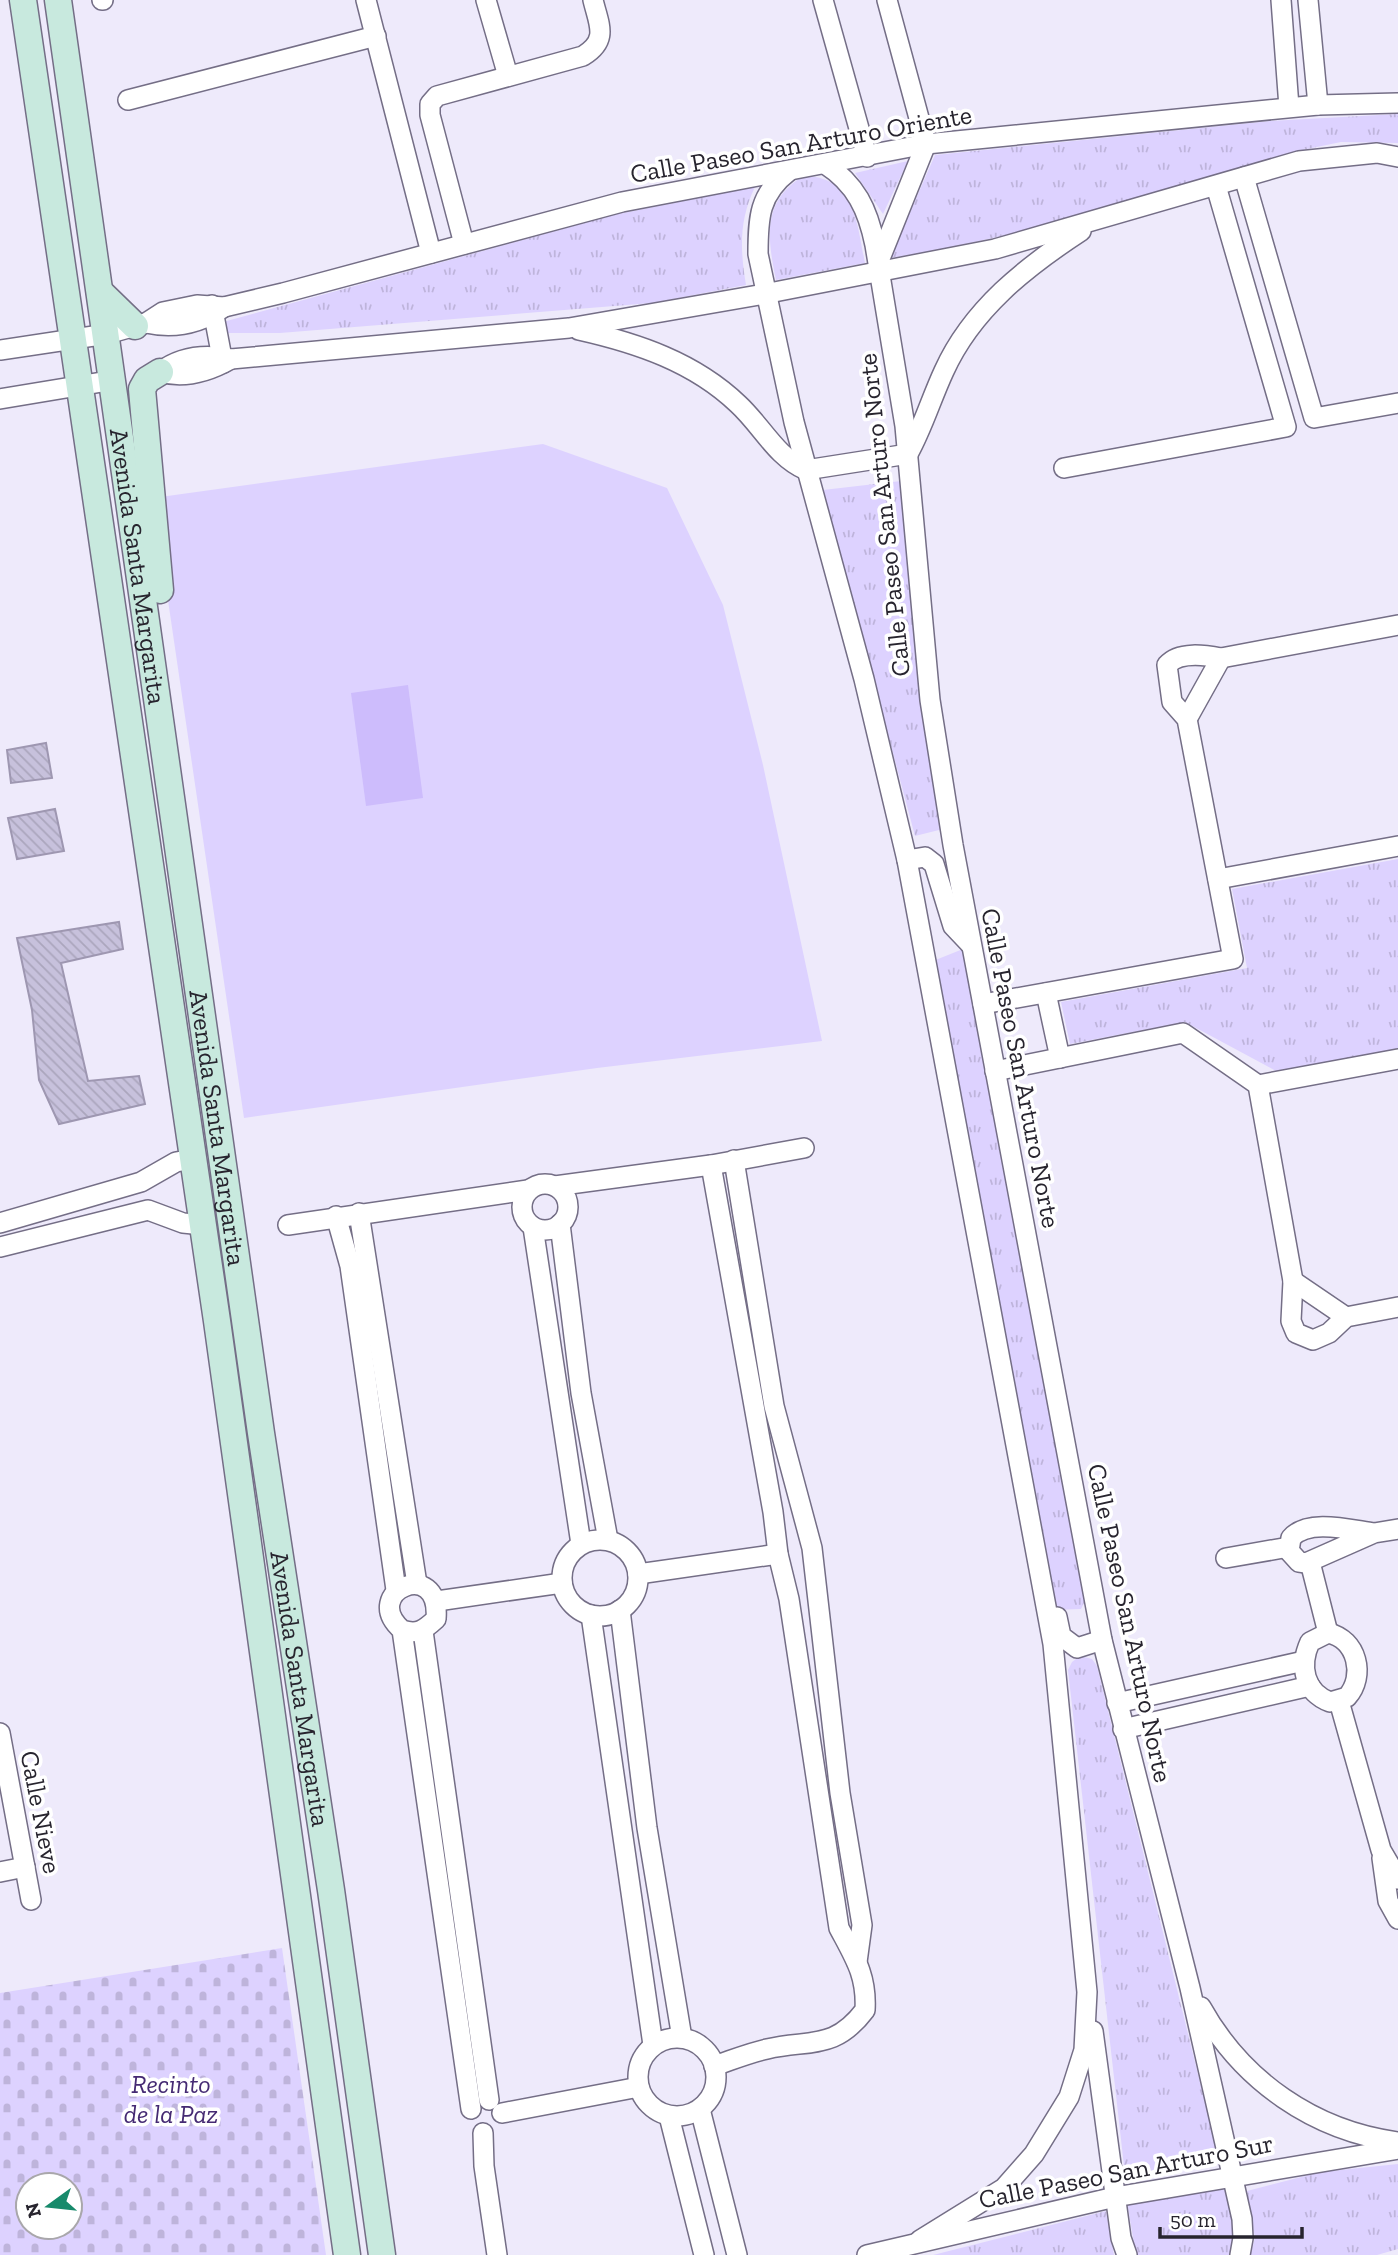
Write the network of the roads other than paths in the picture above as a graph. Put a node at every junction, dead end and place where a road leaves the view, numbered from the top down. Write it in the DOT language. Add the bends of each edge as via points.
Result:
graph roads {
  1 [pos="23,0"];
  2 [pos="58,0"];
  3 [pos="366,0"];
  4 [pos="486,0"];
  5 [pos="593,0"];
  6 [pos="823,0"];
  7 [pos="887,0"];
  8 [pos="1281,0"];
  9 [pos="1308,0"];
  10 [pos="27,29"];
  11 [pos="376,36"];
  12 [pos="508,76"];
  13 [pos="128,100"];
  14 [pos="1398,103"];
  15 [pos="1318,104"];
  16 [pos="1289,107"];
  17 [pos="74,110"];
  18 [pos="926,144"];
  19 [pos="867,157"];
  20 [pos="1398,157"];
  21 [pos="825,164"];
  22 [pos="789,171"];
  23 [pos="1244,177"];
  24 [pos="1216,186"];
  25 [pos="1097,221"];
  26 [pos="464,244"];
  27 [pos="431,253"];
  28 [pos="879,267"];
  29 [pos="100,292"];
  30 [pos="764,294"];
  31 [pos="216,309"];
  32 [pos="140,325"];
  33 [pos="569,328"];
  34 [pos="107,334"];
  35 [pos="72,338"];
  36 [pos="0,350"];
  37 [pos="226,360"];
  38 [pos="160,372"];
  39 [pos="114,380"];
  40 [pos="79,385"];
  41 [pos="0,399"];
  42 [pos="1398,403"];
  43 [pos="908,454"];
  44 [pos="1064,468"];
  45 [pos="806,470"];
  46 [pos="112,616"];
  47 [pos="1398,625"];
  48 [pos="1221,658"];
  49 [pos="153,664"];
  50 [pos="158,695"];
  51 [pos="1187,719"];
  52 [pos="1398,846"];
  53 [pos="907,860"];
  54 [pos="1218,880"];
  55 [pos="971,945"];
  56 [pos="1046,993"];
  57 [pos="983,1004"];
  58 [pos="1060,1058"];
  59 [pos="1398,1059"];
  60 [pos="995,1071"];
  61 [pos="1258,1085"];
  62 [pos="804,1147"];
  63 [pos="193,1159"];
  64 [pos="734,1160"];
  65 [pos="712,1165"];
  66 [pos="555,1185"];
  67 [pos="528,1190"];
  68 [pos="359,1213"];
  69 [pos="336,1216"];
  70 [pos="6,1221"];
  71 [pos="203,1224"];
  72 [pos="560,1224"];
  73 [pos="288,1225"];
  74 [pos="533,1227"];
  75 [pos="19,1241"];
  76 [pos="0,1247"];
  77 [pos="239,1268"];
  78 [pos="1293,1281"];
  79 [pos="1398,1307"];
  80 [pos="1346,1317"];
  81 [pos="218,1321"];
  82 [pos="759,1374"];
  83 [pos="581,1393"];
  84 [pos="556,1396"];
  85 [pos="382,1421"];
  86 [pos="261,1433"];
  87 [pos="805,1520"];
  88 [pos="775,1525"];
  89 [pos="1398,1529"];
  90 [pos="1374,1533"];
  91 [pos="608,1540"];
  92 [pos="581,1544"];
  93 [pos="1289,1547"];
  94 [pos="778,1554"];
  95 [pos="1227,1558"];
  96 [pos="1037,1561"];
  97 [pos="1310,1562"];
  98 [pos="638,1574"];
  99 [pos="814,1574"];
  100 [pos="784,1579"];
  101 [pos="562,1583"];
  102 [pos="416,1584"];
  103 [pos="397,1590"];
  104 [pos="437,1601"];
  105 [pos="620,1611"];
  106 [pos="591,1615"];
  107 [pos="402,1630"];
  108 [pos="423,1631"];
  109 [pos="1328,1633"];
  110 [pos="1102,1640"];
  111 [pos="1304,1661"];
  112 [pos="1310,1686"];
  113 [pos="1339,1701"];
  114 [pos="1116,1703"];
  115 [pos="1123,1729"];
  116 [pos="0,1733"];
  117 [pos="840,1793"];
  118 [pos="819,1796"];
  119 [pos="647,1828"];
  120 [pos="623,1833"];
  121 [pos="442,1845"];
  122 [pos="1381,1850"];
  123 [pos="24,1867"];
  124 [pos="0,1872"];
  125 [pos="1398,1879"];
  126 [pos="31,1900"];
  127 [pos="1398,1919"];
  128 [pos="857,1962"];
  129 [pos="1190,1988"];
  130 [pos="1087,1992"];
  131 [pos="682,2038"];
  132 [pos="653,2045"];
  133 [pos="715,2066"];
  134 [pos="639,2087"];
  135 [pos="496,2106"];
  136 [pos="471,2109"];
  137 [pos="700,2109"];
  138 [pos="670,2116"];
  139 [pos="483,2133"];
  140 [pos="1398,2141"];
  141 [pos="1398,2149"];
  142 [pos="1231,2175"];
  143 [pos="1115,2197"];
  144 [pos="920,2240"];
  145 [pos="347,2255"];
  146 [pos="382,2255"];
  147 [pos="497,2255"];
  148 [pos="704,2255"];
  149 [pos="737,2255"];
  150 [pos="867,2255"];
  151 [pos="1128,2255"];
  152 [pos="1240,2255"];
  1 -- 10 [label="main road, Avenida Santa Margarita"];
  2 -- 17 [label="main road, Avenida Santa Margarita"];
  3 -- 11 [label="street"];
  4 -- 12 [label="street"];
  5 -- 12 [label="street" via="601,34 596,48 583,56"];
  6 -- 19 [label="street"];
  7 -- 18 [label="street"];
  8 -- 16 [label="street"];
  9 -- 15 [label="street"];
  10 -- 17 [label="main road" via="45,29 54,36"];
  10 -- 35 [label="main road, Avenida Santa Margarita"];
  11 -- 13 [label="street"];
  11 -- 27 [label="street"];
  12 -- 26 [label="street" via="437,96 430,104"];
  14 -- 15 [label="street, Calle Paseo San Arturo Oriente"];
  15 -- 16 [label="street, Calle Paseo San Arturo Oriente"];
  16 -- 18 [label="street, Calle Paseo San Arturo Oriente"];
  17 -- 29 [label="main road, Avenida Santa Margarita"];
  18 -- 19 [label="street, Calle Paseo San Arturo Oriente"];
  18 -- 28 [label="street"];
  19 -- 21 [label="street, Calle Paseo San Arturo Oriente"];
  20 -- 23 [label="street" via="1377,153 1299,161"];
  21 -- 22 [label="street, Calle Paseo San Arturo Oriente"];
  21 -- 28 [label="street, Calle Paseo San Arturo Norte" via="858,194 871,223"];
  22 -- 26 [label="street, Calle Paseo San Arturo Oriente" via="622,202"];
  22 -- 30 [label="street, Calle Paseo San Arturo Norte" via="772,184 758,226"];
  23 -- 24 [label="street"];
  23 -- 42 [label="street" via="1314,418"];
  24 -- 25 [label="street"];
  24 -- 44 [label="street" via="1286,427"];
  25 -- 28 [label="street" via="995,249"];
  25 -- 43 [label="street" via="1036,261 986,307 944,370"];
  26 -- 27 [label="street, Calle Paseo San Arturo Oriente"];
  27 -- 31 [label="street, Calle Paseo San Arturo Oriente"];
  28 -- 30 [label="street"];
  28 -- 43 [label="street, Calle Paseo San Arturo Norte"];
  29 -- 32 [label="main road"];
  29 -- 34 [label="main road, Avenida Santa Margarita"];
  30 -- 33 [label="street"];
  30 -- 45 [label="street, Calle Paseo San Arturo Norte"];
  31 -- 32 [label="street, Calle Paseo San Arturo Oriente" via="163,312"];
  31 -- 37 [label="street"];
  32 -- 34 [label="street, Calle Paseo San Arturo Oriente"];
  33 -- 37 [label="street"];
  33 -- 45 [label="street" via="647,349 692,371 737,402 780,453"];
  34 -- 35 [label="street, Calle Paseo San Arturo Oriente"];
  34 -- 39 [label="main road, Avenida Santa Margarita"];
  35 -- 36 [label="street, Calle Paseo San Arturo Oriente"];
  35 -- 40 [label="main road, Avenida Santa Margarita"];
  37 -- 38 [label="street" via="212,355 173,362"];
  38 -- 49 [label="main road" via="142,389 163,626"];
  39 -- 40 [label="street"];
  39 -- 49 [label="main road, Avenida Santa Margarita"];
  40 -- 41 [label="street"];
  40 -- 46 [label="main road, Avenida Santa Margarita"];
  43 -- 45 [label="street"];
  43 -- 55 [label="street, Calle Paseo San Arturo Norte" via="930,701"];
  45 -- 53 [label="street, Calle Paseo San Arturo Norte"];
  46 -- 50 [label="main road" via="121,631 135,690 140,696"];
  46 -- 63 [label="main road, Avenida Santa Margarita"];
  47 -- 48 [label="street"];
  48 -- 51 [label="street"];
  48 -- 51 [label="street" via="1203,654 1176,658 1167,666 1172,702"];
  49 -- 50 [label="main road, Avenida Santa Margarita"];
  50 -- 77 [label="main road, Avenida Santa Margarita"];
  51 -- 54 [label="street"];
  52 -- 54 [label="street"];
  53 -- 55 [label="street" via="925,857 934,864 953,926"];
  53 -- 96 [label="street, Calle Paseo San Arturo Norte"];
  54 -- 56 [label="street" via="1233,959"];
  55 -- 57 [label="street, Calle Paseo San Arturo Norte"];
  56 -- 57 [label="street"];
  56 -- 58 [label="street"];
  57 -- 60 [label="street, Calle Paseo San Arturo Norte"];
  58 -- 60 [label="street"];
  58 -- 61 [label="street" via="1183,1033"];
  59 -- 61 [label="street"];
  60 -- 110 [label="street, Calle Paseo San Arturo Norte"];
  61 -- 78 [label="street"];
  62 -- 64 [label="street"];
  63 -- 70 [label="street" via="167,1166 141,1182"];
  63 -- 71 [label="main road, Avenida Santa Margarita"];
  63 -- 77 [label="main road" via="217,1173"];
  64 -- 65 [label="street"];
  64 -- 82 [label="street"];
  65 -- 66 [label="street"];
  65 -- 82 [label="street"];
  66 -- 67 [label="street"];
  66 -- 72 [label="street" via="568,1204"];
  67 -- 68 [label="street"];
  67 -- 74 [label="street" via="522,1209"];
  68 -- 69 [label="street"];
  68 -- 85 [label="street"];
  69 -- 73 [label="street"];
  69 -- 85 [label="street"];
  70 -- 75 [label="street"];
  71 -- 75 [label="street" via="183,1223 148,1210"];
  71 -- 81 [label="main road, Avenida Santa Margarita"];
  72 -- 74 [label="street" via="547,1230"];
  72 -- 83 [label="street"];
  74 -- 84 [label="street"];
  75 -- 76 [label="street"];
  77 -- 86 [label="main road, Avenida Santa Margarita"];
  78 -- 80 [label="street"];
  78 -- 80 [label="street" via="1290,1321 1296,1333 1313,1340"];
  79 -- 80 [label="street"];
  81 -- 86 [label="main road" via="228,1345 240,1425 249,1434"];
  81 -- 145 [label="main road, Avenida Santa Margarita"];
  82 -- 87 [label="street" via="774,1406"];
  82 -- 88 [label="street"];
  83 -- 84 [label="street"];
  83 -- 91 [label="street"];
  84 -- 92 [label="street"];
  85 -- 102 [label="street"];
  85 -- 103 [label="street"];
  86 -- 146 [label="main road, Avenida Santa Margarita"];
  87 -- 88 [label="street" via="789,1519"];
  87 -- 99 [label="street"];
  88 -- 94 [label="street"];
  89 -- 90 [label="street"];
  90 -- 93 [label="street" via="1306,1530 1296,1533"];
  90 -- 97 [label="street"];
  91 -- 92 [label="street"];
  91 -- 98 [label="street" via="628,1552"];
  92 -- 101 [label="street" via="569,1554"];
  93 -- 95 [label="street"];
  93 -- 97 [label="street" via="1299,1562"];
  94 -- 98 [label="street"];
  94 -- 100 [label="street"];
  96 -- 110 [label="street" via="1046,1570 1061,1636 1077,1648"];
  96 -- 130 [label="street, Calle Paseo San Arturo Norte" via="1063,1724"];
  97 -- 109 [label="street"];
  98 -- 105 [label="street" via="631,1601"];
  99 -- 100 [label="street" via="799,1582"];
  99 -- 117 [label="street"];
  100 -- 118 [label="street"];
  101 -- 104 [label="street"];
  101 -- 106 [label="street" via="567,1598"];
  102 -- 103 [label="street"];
  102 -- 104 [label="street" via="429,1590"];
  103 -- 107 [label="street" via="389,1612"];
  104 -- 108 [label="street" via="436,1619"];
  105 -- 106 [label="street"];
  105 -- 119 [label="street"];
  106 -- 120 [label="street"];
  107 -- 108 [label="street"];
  107 -- 121 [label="street" via="416,1740"];
  108 -- 121 [label="street"];
  109 -- 111 [label="street" via="1310,1642"];
  109 -- 113 [label="street" via="1346,1642 1356,1660 1356,1684"];
  110 -- 114 [label="street, Calle Paseo San Arturo Norte"];
  111 -- 112 [label="street"];
  111 -- 114 [label="street"];
  112 -- 113 [label="street" via="1320,1698"];
  112 -- 115 [label="street"];
  113 -- 122 [label="street"];
  114 -- 115 [label="street, Calle Paseo San Arturo Norte"];
  115 -- 129 [label="street, Calle Paseo San Arturo Norte"];
  116 -- 123 [label="street, Calle Nieve"];
  117 -- 118 [label="street"];
  117 -- 128 [label="street" via="862,1925"];
  118 -- 128 [label="street" via="839,1928"];
  119 -- 120 [label="street"];
  119 -- 131 [label="street"];
  120 -- 132 [label="street"];
  121 -- 135 [label="street"];
  121 -- 136 [label="street"];
  122 -- 125 [label="street"];
  122 -- 127 [label="street" via="1388,1901"];
  123 -- 124 [label="street"];
  123 -- 126 [label="street, Calle Nieve"];
  128 -- 133 [label="street" via="866,1987 865,2010 840,2036 767,2049"];
  129 -- 140 [label="street, Calle Paseo San Arturo Norte" via="1216,2035 1253,2074 1314,2119"];
  129 -- 142 [label="street, Calle Paseo San Arturo Norte"];
  130 -- 143 [label="street, Calle Paseo San Arturo Norte"];
  130 -- 144 [label="street, Calle Paseo San Arturo Norte" via="1084,2050 1077,2073 1069,2097 1034,2154 1004,2188"];
  131 -- 132 [label="street"];
  131 -- 133 [label="street" via="708,2052"];
  132 -- 134 [label="street" via="638,2071"];
  133 -- 137 [label="street" via="713,2090"];
  134 -- 135 [label="street" via="581,2101"];
  134 -- 138 [label="street" via="645,2100"];
  135 -- 136 [label="street" via="475,2103"];
  135 -- 139 [label="street" via="498,2128"];
  136 -- 139 [label="street" via="471,2124"];
  137 -- 138 [label="street"];
  137 -- 149 [label="street"];
  138 -- 148 [label="street"];
  139 -- 147 [label="street"];
  141 -- 142 [label="street, Calle Paseo San Arturo Sur"];
  142 -- 143 [label="street, Calle Paseo San Arturo Sur"];
  142 -- 152 [label="street, Calle Paseo San Arturo Norte" via="1242,2219"];
  143 -- 144 [label="street, Calle Paseo San Arturo Sur"];
  143 -- 151 [label="street, Calle Paseo San Arturo Norte"];
  144 -- 150 [label="street, Calle Paseo San Arturo Sur"];
}
